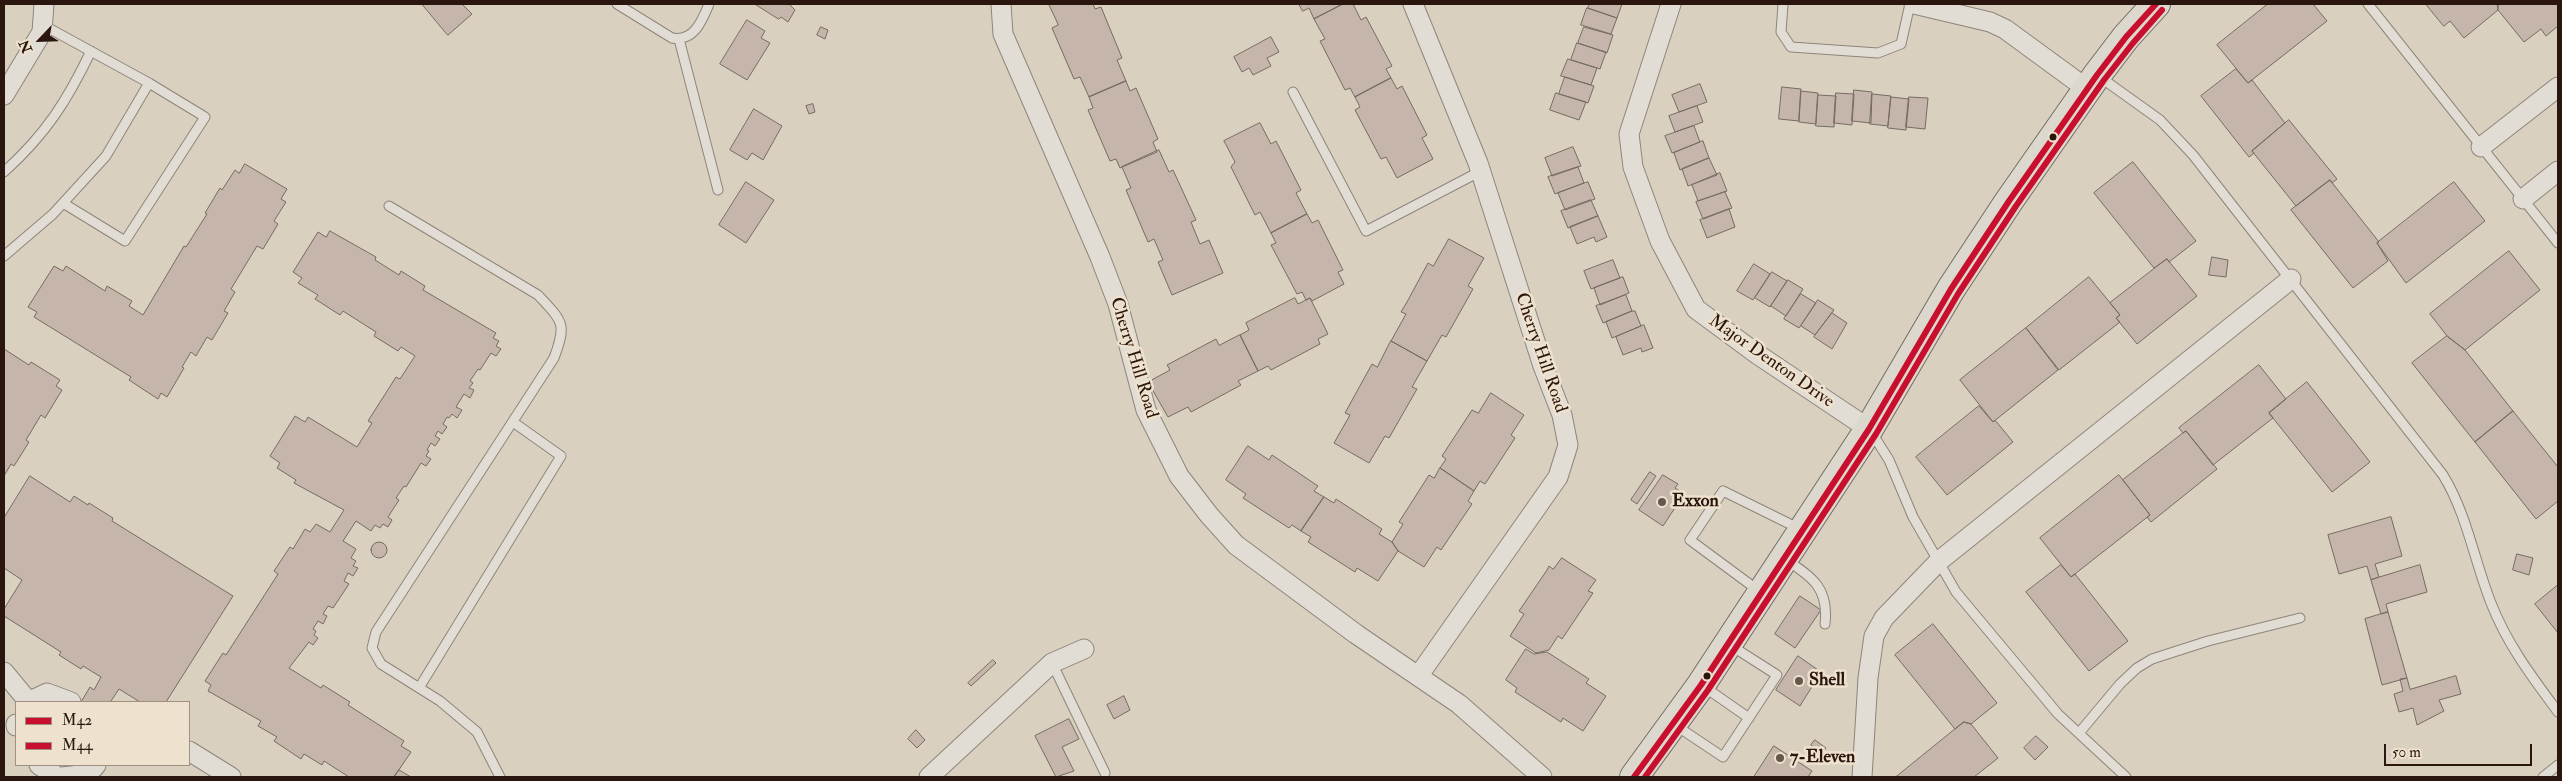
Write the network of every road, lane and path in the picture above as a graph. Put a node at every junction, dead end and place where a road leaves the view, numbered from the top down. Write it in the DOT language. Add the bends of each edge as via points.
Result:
graph roads {
  1 [pos="44,4"];
  2 [pos="617,4"];
  3 [pos="709,4"];
  4 [pos="1001,4"];
  5 [pos="1413,4"];
  6 [pos="1671,4"];
  7 [pos="1783,4"];
  8 [pos="1910,4"];
  9 [pos="1914,4"];
  10 [pos="2156,4"];
  11 [pos="2368,4"];
  12 [pos="43,25"];
  13 [pos="679,40"];
  14 [pos="91,51"];
  15 [pos="2092,82"];
  16 [pos="150,83"];
  17 [pos="2558,87"];
  18 [pos="1293,92"];
  19 [pos="4,94"];
  20 [pos="2481,147"];
  21 [pos="1481,171"];
  22 [pos="2558,171"];
  23 [pos="4,172"];
  24 [pos="718,190"];
  25 [pos="2523,199"];
  26 [pos="63,203"];
  27 [pos="389,206"];
  28 [pos="2558,243"];
  29 [pos="4,256"];
  30 [pos="2291,279"];
  31 [pos="513,422"];
  32 [pos="1869,429"];
  33 [pos="1802,530"];
  34 [pos="1784,558"];
  35 [pos="1939,562"];
  36 [pos="1761,593"];
  37 [pos="2300,618"];
  38 [pos="1825,624"];
  39 [pos="1728,644"];
  40 [pos="1084,649"];
  41 [pos="1052,663"];
  42 [pos="4,672"];
  43 [pos="1419,675"];
  44 [pos="1701,684"];
  45 [pos="419,688"];
  46 [pos="27,701"];
  47 [pos="30,701"];
  48 [pos="68,701"];
  49 [pos="2558,712"];
  50 [pos="1749,718"];
  51 [pos="1673,724"];
  52 [pos="2078,733"];
  53 [pos="190,752"];
  54 [pos="2558,765"];
  55 [pos="95,766"];
  56 [pos="48,773"];
  57 [pos="1105,773"];
  58 [pos="231,777"];
  59 [pos="500,777"];
  60 [pos="929,777"];
  61 [pos="1542,777"];
  62 [pos="1634,777"];
  63 [pos="1862,777"];
  64 [pos="2126,777"];
  65 [pos="2543,777"];
  1 -- 12 [label="street"];
  2 -- 13 [label="lane"];
  3 -- 13 [label="lane" via="699,26 688,37"];
  4 -- 43 [label="street, Cherry Hill Road" via="1003,34 1100,257 1118,304 1146,410 1179,476 1236,545 1356,634"];
  5 -- 21 [label="street, Cherry Hill Road"];
  6 -- 32 [label="street, Major Denton Drive" via="1629,134 1633,167 1660,241 1696,309"];
  7 -- 8 [label="lane" via="1781,32 1791,47 1878,53 1901,44"];
  9 -- 15 [label="street" via="1990,22"];
  10 -- 15 [label="main road"];
  11 -- 20 [label="lane"];
  12 -- 14 [label="lane"];
  12 -- 19 [label="street" via="38,40"];
  13 -- 24 [label="lane"];
  14 -- 16 [label="lane"];
  14 -- 23 [label="lane" via="71,93 50,124"];
  15 -- 30 [label="lane" via="2160,120 2193,155"];
  15 -- 32 [label="main road" via="1956,281"];
  16 -- 26 [label="lane" via="106,156"];
  16 -- 26 [label="lane" via="205,117 125,241"];
  17 -- 20 [label="street"];
  18 -- 21 [label="lane" via="1366,231"];
  20 -- 25 [label="lane"];
  21 -- 43 [label="street, Cherry Hill Road" via="1543,366 1562,415 1568,445 1558,477"];
  22 -- 25 [label="street"];
  25 -- 28 [label="lane"];
  26 -- 29 [label="lane"];
  27 -- 31 [label="lane" via="538,296 558,317 563,333 554,358"];
  30 -- 35 [label="street"];
  30 -- 49 [label="lane" via="2444,474 2454,492 2491,602 2514,652"];
  31 -- 45 [label="lane" via="376,632 372,648 381,664"];
  31 -- 45 [label="lane" via="562,456"];
  32 -- 33 [label="main road"];
  32 -- 35 [label="lane" via="1889,460 1913,517"];
  33 -- 34 [label="main road"];
  33 -- 36 [label="lane" via="1723,491 1690,540"];
  34 -- 36 [label="main road"];
  34 -- 38 [label="lane" via="1809,574 1821,590 1827,608"];
  35 -- 52 [label="lane" via="1956,592 2058,714"];
  35 -- 63 [label="street" via="1884,618 1874,636"];
  36 -- 39 [label="main road"];
  37 -- 52 [label="lane" via="2152,659 2120,684"];
  39 -- 44 [label="main road"];
  39 -- 50 [label="lane" via="1777,675"];
  40 -- 41 [label="street"];
  41 -- 57 [label="lane"];
  41 -- 60 [label="street"];
  42 -- 46 [label="street"];
  43 -- 61 [label="street, Cherry Hill Road" via="1459,704"];
  44 -- 50 [label="lane"];
  44 -- 51 [label="main road"];
  45 -- 59 [label="lane" via="477,732"];
  47 -- 48 [label="street" via="47,693"];
  50 -- 51 [label="lane" via="1724,757"];
  51 -- 62 [label="main road"];
  52 -- 64 [label="lane"];
  53 -- 58 [label="street"];
  54 -- 65 [label="lane"];
  55 -- 56 [label="street" via="78,776"];
}
